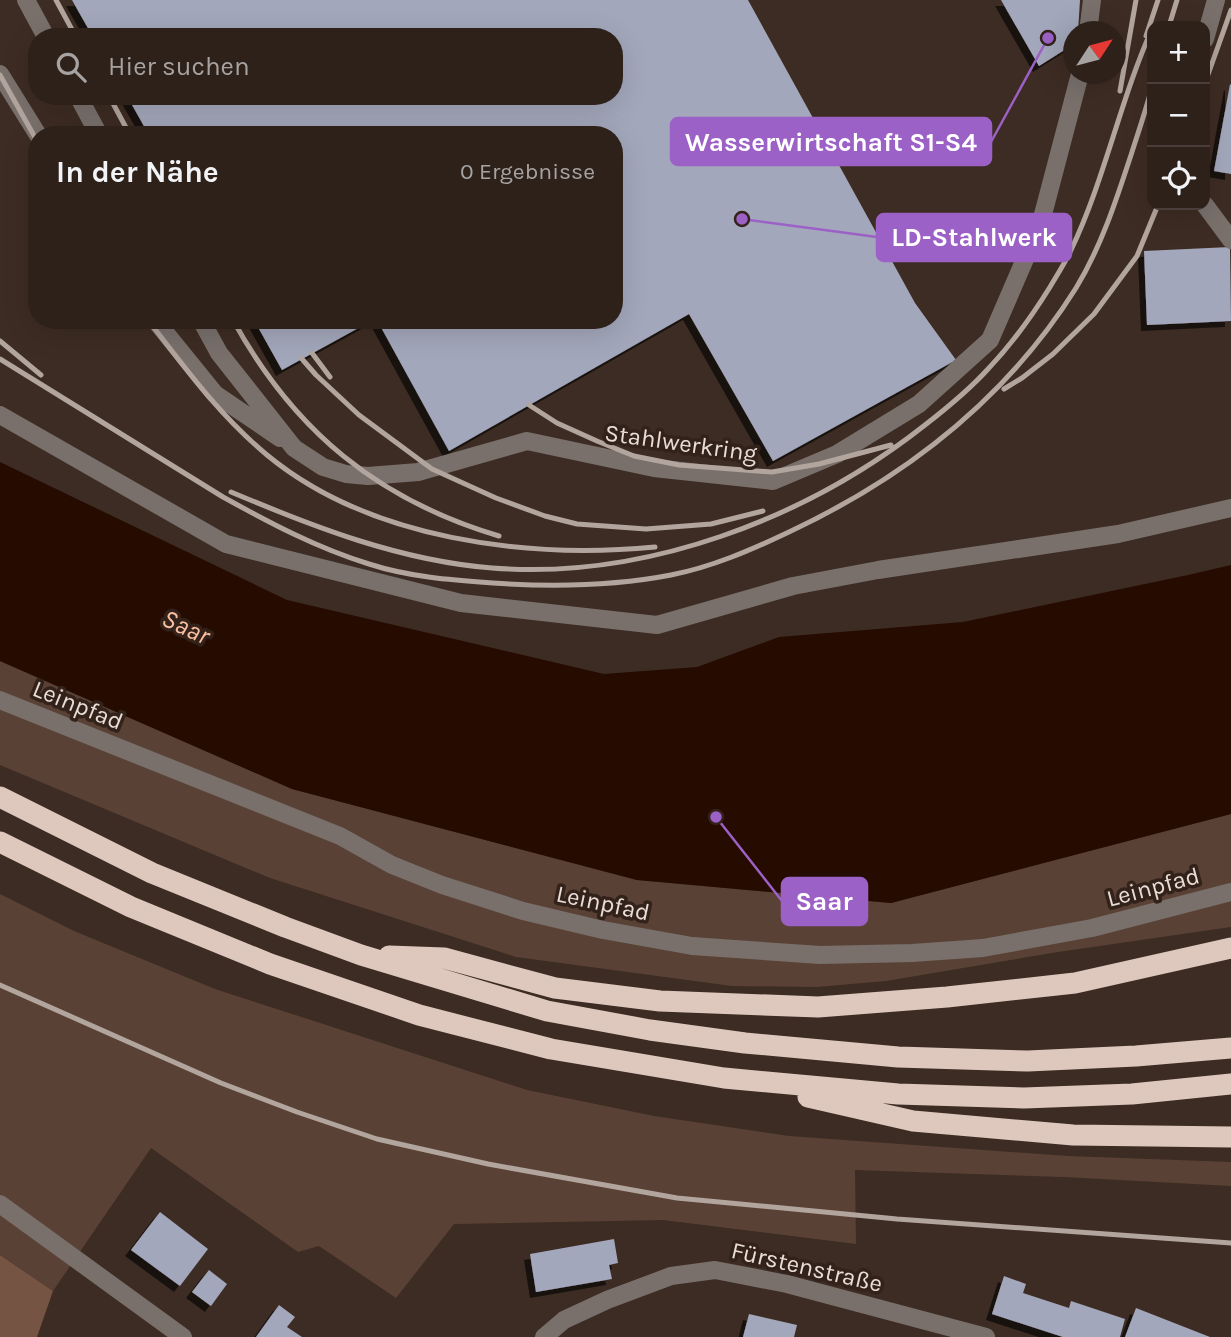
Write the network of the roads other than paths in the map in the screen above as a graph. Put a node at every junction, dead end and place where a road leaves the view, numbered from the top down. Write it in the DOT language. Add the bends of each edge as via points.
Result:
graph roads {
  1 [pos="26,0"];
  2 [pos="1092,0"];
  3 [pos="1216,0"];
  4 [pos="1089,21"];
  5 [pos="1210,21"];
  6 [pos="41,28"];
  7 [pos="0,74"];
  8 [pos="1077,84"];
  9 [pos="83,105"];
  10 [pos="32,126"];
  11 [pos="94,126"];
  12 [pos="1209,210"];
  13 [pos="1231,240"];
  14 [pos="162,329"];
  15 [pos="206,329"];
  16 [pos="0,415"];
  17 [pos="294,448"];
  18 [pos="1231,508"];
  19 [pos="0,700"];
  20 [pos="0,797"];
  21 [pos="0,842"];
  22 [pos="1231,892"];
  23 [pos="1231,948"];
  24 [pos="361,955"];
  25 [pos="1231,1048"];
  26 [pos="724,1079"];
  27 [pos="1231,1084"];
  28 [pos="1231,1137"];
  29 [pos="0,1203"];
  30 [pos="183,1337"];
  31 [pos="544,1337"];
  32 [pos="986,1337"];
  1 -- 6 [label="street"];
  2 -- 4 [label="street"];
  3 -- 5 [label="street"];
  7 -- 10 [label="street"];
  8 -- 17 [label="street, Stahlwerkring" via="1041,222 990,340 919,404 837,454 773,481 654,468 527,441 418,472 357,475 323,467"];
  9 -- 11 [label="street"];
  12 -- 13 [label="street"];
  14 -- 17 [label="street" via="215,394"];
  15 -- 17 [label="street, Stahlwerkring" via="219,353"];
  16 -- 18 [label="street" via="226,544 461,603 657,625 793,586 1118,534"];
  19 -- 22 [label="street, Leinpfad" via="340,836 392,865 442,885 523,911 692,946 820,955 983,948 1092,928"];
  20 -- 24 [label="highway" via="152,873"];
  21 -- 26 [label="highway" via="131,906 270,964 419,1015 551,1049"];
  23 -- 24 [label="highway" via="1075,983 818,1007 660,1001 555,988 444,958"];
  24 -- 25 [label="highway" via="547,1011 745,1043 898,1057 1028,1061"];
  26 -- 27 [label="highway" via="898,1094 1024,1098"];
  26 -- 28 [label="highway" via="913,1121 1073,1135"];
  29 -- 30 [label="street"];
  31 -- 32 [label="street, Fürstenstraße" via="564,1320 607,1300 671,1276 715,1270 787,1284"];
}
